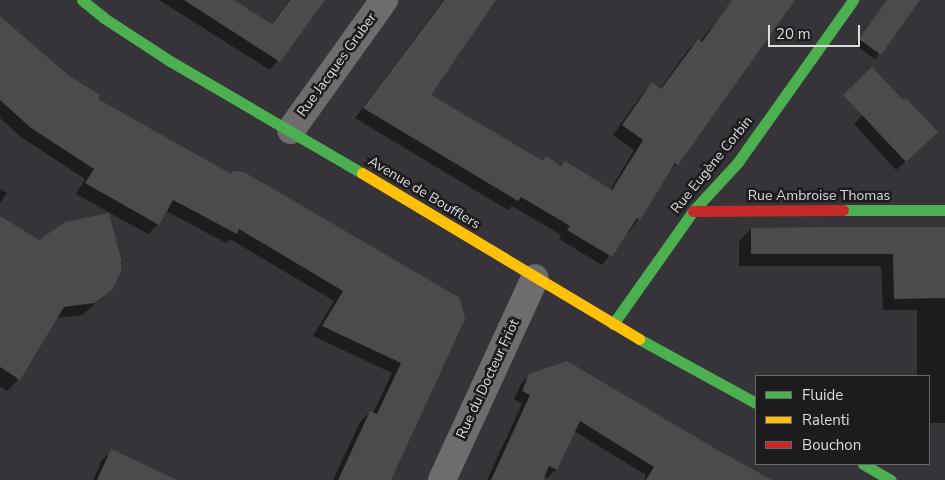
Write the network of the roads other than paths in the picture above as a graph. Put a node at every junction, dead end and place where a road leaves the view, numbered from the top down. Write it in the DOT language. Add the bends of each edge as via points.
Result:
graph roads {
  1 [pos="82,0"];
  2 [pos="384,0"];
  3 [pos="853,0"];
  4 [pos="291,130"];
  5 [pos="945,210"];
  6 [pos="693,211"];
  7 [pos="535,278"];
  8 [pos="613,324"];
  9 [pos="755,402"];
  10 [pos="865,465"];
  11 [pos="442,480"];
  12 [pos="891,480"];
  1 -- 4 [label="street, Avenue de Boufflers" via="170,61"];
  2 -- 4 [label="street, Rue Jacques Gruber"];
  3 -- 6 [label="street, Rue Eugène Corbin" via="738,162"];
  4 -- 7 [label="street, Avenue de Boufflers"];
  5 -- 6 [label="street, Rue Ambroise Thomas"];
  6 -- 8 [label="street, Rue Eugène Corbin"];
  7 -- 8 [label="street, Avenue de Boufflers"];
  7 -- 11 [label="street, Rue du Docteur Friot"];
  8 -- 9 [label="street, Avenue de Boufflers"];
  10 -- 12 [label="street"];
}
